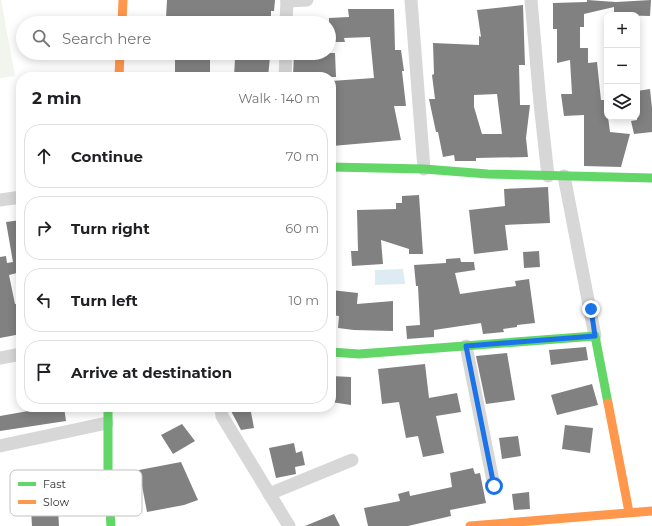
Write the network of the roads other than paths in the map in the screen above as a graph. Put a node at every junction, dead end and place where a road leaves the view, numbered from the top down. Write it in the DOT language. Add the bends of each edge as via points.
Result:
graph roads {
  1 [pos="123,0"];
  2 [pos="307,0"];
  3 [pos="411,0"];
  4 [pos="531,0"];
  5 [pos="287,1"];
  6 [pos="122,16"];
  7 [pos="286,16"];
  8 [pos="120,60"];
  9 [pos="286,60"];
  10 [pos="119,72"];
  11 [pos="285,72"];
  12 [pos="336,167"];
  13 [pos="424,169"];
  14 [pos="548,176"];
  15 [pos="564,176"];
  16 [pos="652,178"];
  17 [pos="16,198"];
  18 [pos="0,200"];
  19 [pos="595,336"];
  20 [pos="466,346"];
  21 [pos="336,352"];
  22 [pos="16,355"];
  23 [pos="0,358"];
  24 [pos="108,412"];
  25 [pos="221,412"];
  26 [pos="107,423"];
  27 [pos="0,446"];
  28 [pos="352,460"];
  29 [pos="108,470"];
  30 [pos="494,486"];
  31 [pos="269,494"];
  32 [pos="652,511"];
  33 [pos="629,512"];
  34 [pos="110,516"];
  35 [pos="111,526"];
  36 [pos="289,526"];
  37 [pos="470,526"];
  1 -- 6 [label="street"];
  2 -- 5 [label="street"];
  3 -- 13 [label="street"];
  4 -- 14 [label="street"];
  5 -- 7 [label="street"];
  8 -- 10 [label="street"];
  9 -- 11 [label="street"];
  12 -- 13 [label="street"];
  13 -- 14 [label="street"];
  14 -- 15 [label="street"];
  15 -- 16 [label="street"];
  15 -- 19 [label="street"];
  17 -- 18 [label="street"];
  19 -- 20 [label="street"];
  19 -- 33 [label="street"];
  20 -- 21 [label="street" via="359,354"];
  20 -- 30 [label="street"];
  22 -- 23 [label="street"];
  24 -- 26 [label="street"];
  25 -- 31 [label="street"];
  26 -- 27 [label="street"];
  26 -- 29 [label="street"];
  28 -- 31 [label="street"];
  31 -- 36 [label="street"];
  32 -- 33 [label="street"];
  33 -- 37 [label="street"];
  34 -- 35 [label="street"];
}
